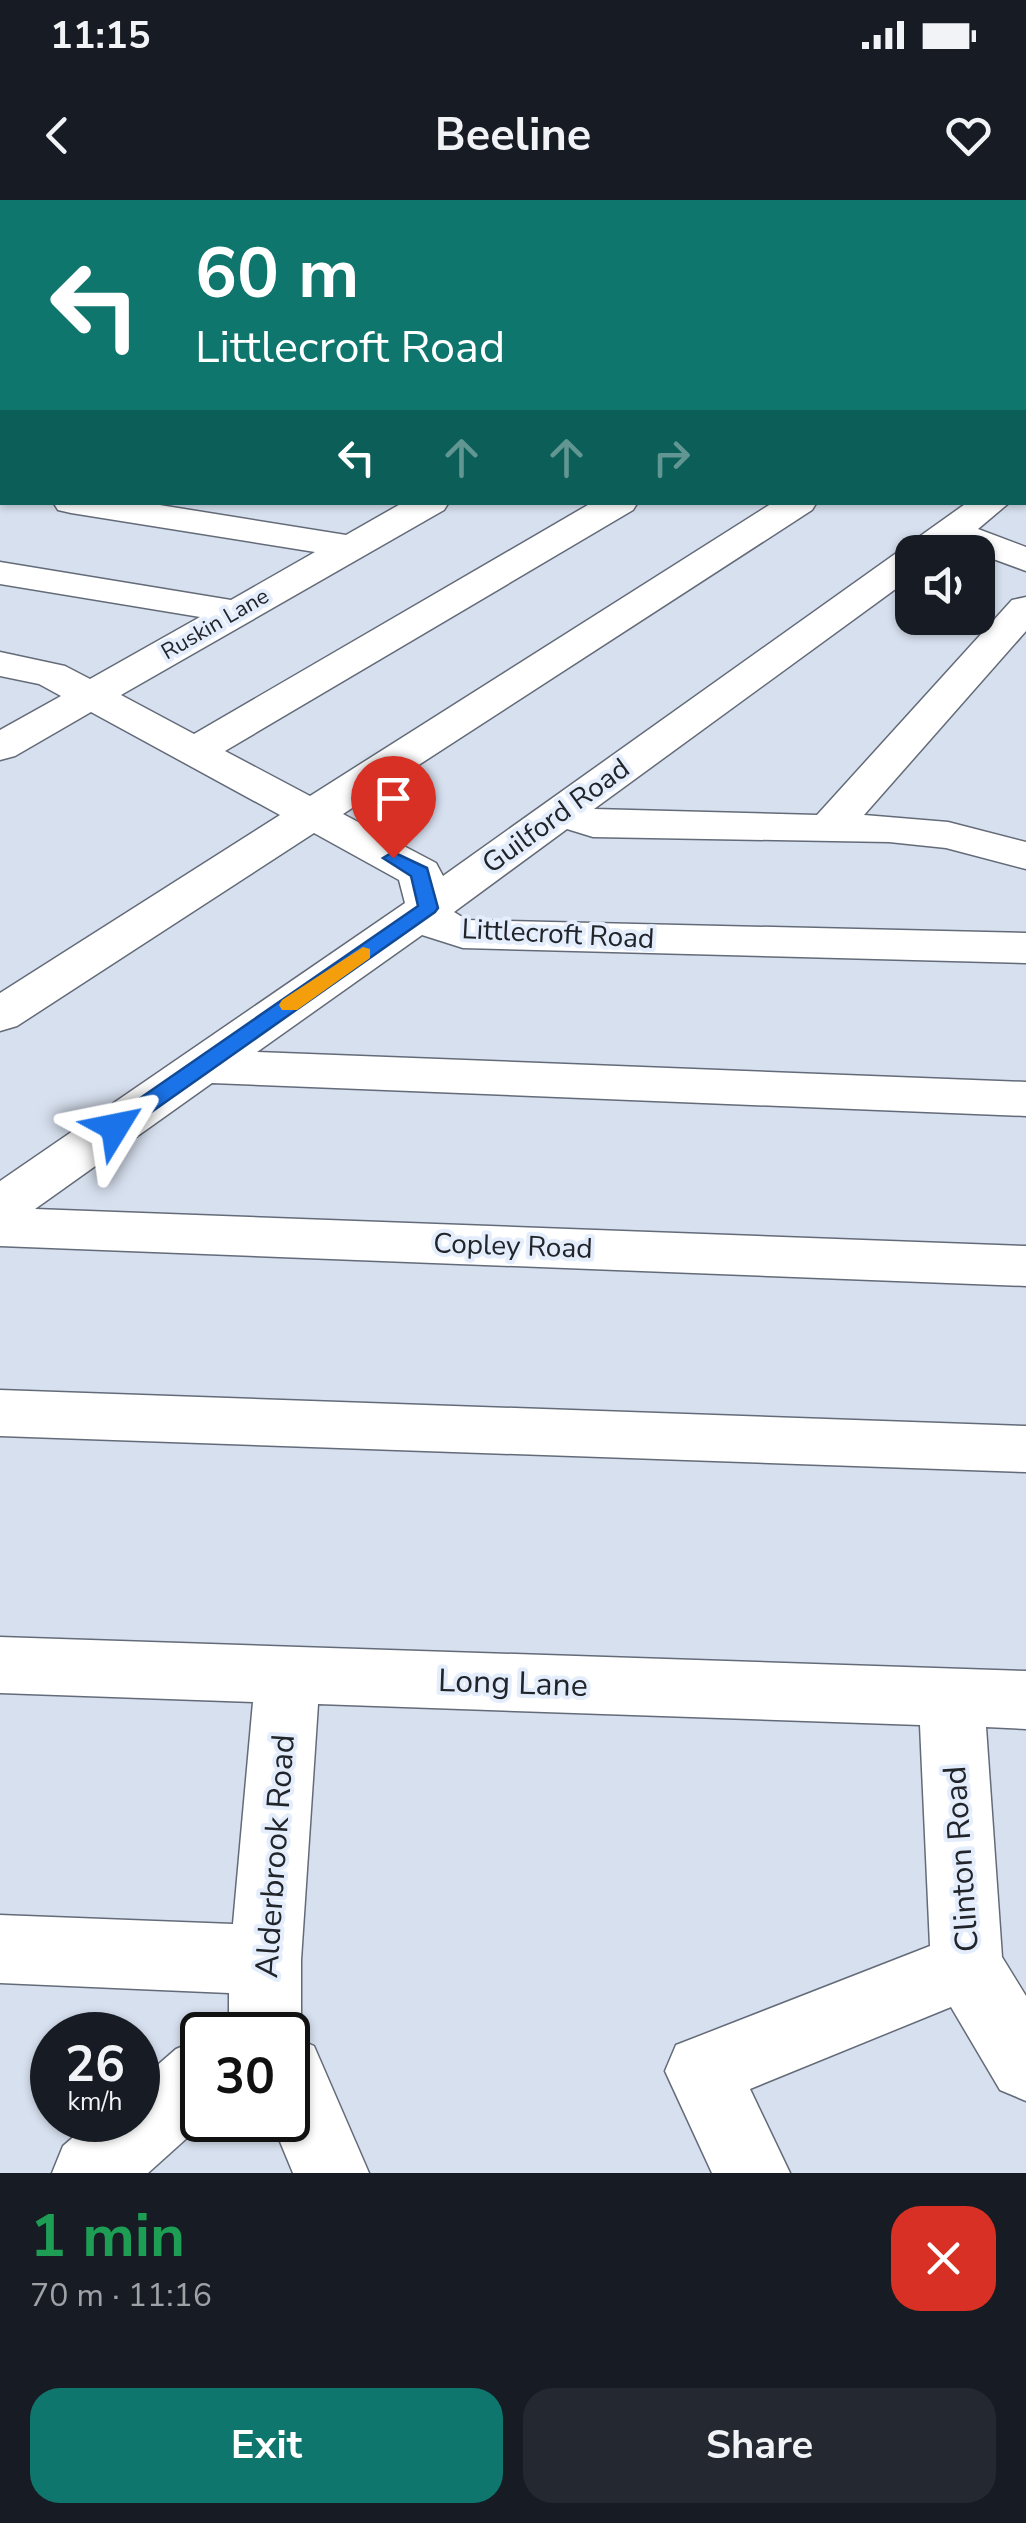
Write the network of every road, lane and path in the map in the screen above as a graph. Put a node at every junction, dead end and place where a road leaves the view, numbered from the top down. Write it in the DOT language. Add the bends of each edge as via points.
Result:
graph roads {
  1 [pos="90,505"];
  2 [pos="426,505"];
  3 [pos="615,505"];
  4 [pos="793,505"];
  5 [pos="988,505"];
  6 [pos="947,535"];
  7 [pos="350,547"];
  8 [pos="995,554"];
  9 [pos="1026,560"];
  10 [pos="895,572"];
  11 [pos="0,573"];
  12 [pos="1026,608"];
  13 [pos="236,612"];
  14 [pos="0,664"];
  15 [pos="87,696"];
  16 [pos="0,747"];
  17 [pos="194,752"];
  18 [pos="562,812"];
  19 [pos="312,816"];
  20 [pos="829,828"];
  21 [pos="1026,856"];
  22 [pos="428,908"];
  23 [pos="1020,936"];
  24 [pos="0,1015"];
  25 [pos="202,1066"];
  26 [pos="1026,1099"];
  27 [pos="0,1208"];
  28 [pos="0,1226"];
  29 [pos="1026,1266"];
  30 [pos="0,1413"];
  31 [pos="1026,1449"];
  32 [pos="0,1665"];
  33 [pos="288,1675"];
  34 [pos="951,1699"];
  35 [pos="1026,1700"];
  36 [pos="0,1949"];
  37 [pos="992,1985"];
  38 [pos="221,2012"];
  39 [pos="268,2012"];
  40 [pos="1026,2064"];
  41 [pos="180,2094"];
  42 [pos="310,2123"];
  43 [pos="90,2173"];
  44 [pos="332,2173"];
  45 [pos="752,2173"];
  1 -- 7 [label="street"];
  2 -- 7 [label="street, Ruskin Lane"];
  3 -- 17 [label="street"];
  4 -- 19 [label="street"];
  5 -- 6 [label="street"];
  7 -- 13 [label="street, Ruskin Lane"];
  8 -- 9 [label="street"];
  10 -- 18 [label="street, Guilford Road"];
  11 -- 13 [label="street"];
  12 -- 20 [label="street"];
  13 -- 15 [label="street, Ruskin Lane"];
  14 -- 15 [label="street, Littlecroft Road" via="51,674"];
  15 -- 16 [label="street, Ruskin Lane"];
  15 -- 17 [label="street, Littlecroft Road"];
  17 -- 19 [label="street, Littlecroft Road"];
  18 -- 20 [label="street" via="592,824"];
  18 -- 22 [label="street, Guilford Road"];
  19 -- 22 [label="street, Littlecroft Road" via="420,872"];
  19 -- 24 [label="street"];
  20 -- 21 [label="street" via="948,835"];
  22 -- 23 [label="street, Littlecroft Road" via="439,926 463,934"];
  22 -- 25 [label="street, Guilford Road"];
  25 -- 26 [label="street"];
  25 -- 27 [label="street, Guilford Road"];
  28 -- 29 [label="street, Copley Road"];
  30 -- 31 [label="street"];
  32 -- 33 [label="street, Long Lane"];
  33 -- 34 [label="street, Long Lane"];
  33 -- 39 [label="street, Alderbrook Road"];
  34 -- 35 [label="street, Long Lane"];
  34 -- 37 [label="street, Clinton Road"];
  36 -- 38 [label="street"];
  37 -- 40 [label="street, Clinton Road"];
  37 -- 45 [label="street" via="702,2071"];
  41 -- 43 [label="street"];
  42 -- 44 [label="street, Alderbrook Road"];
}
